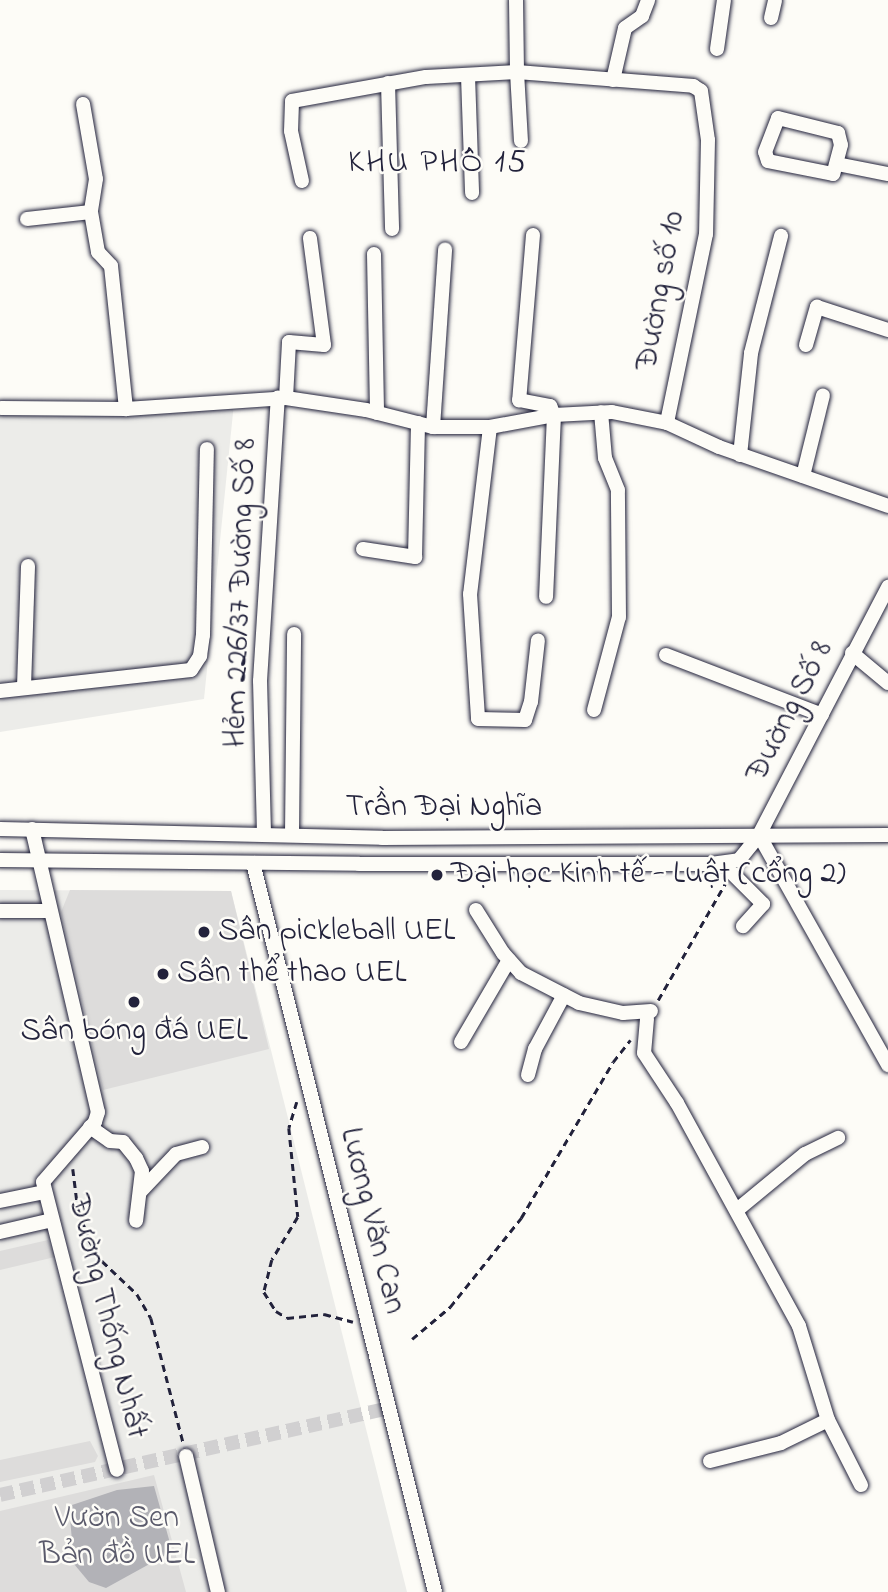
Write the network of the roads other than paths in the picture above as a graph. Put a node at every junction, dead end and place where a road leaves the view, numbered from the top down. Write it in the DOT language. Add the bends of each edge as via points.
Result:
graph roads {
  1 [pos="516,0"];
  2 [pos="648,0"];
  3 [pos="724,0"];
  4 [pos="775,0"];
  5 [pos="771,18"];
  6 [pos="717,49"];
  7 [pos="517,72"];
  8 [pos="468,76"];
  9 [pos="613,80"];
  10 [pos="388,83"];
  11 [pos="83,104"];
  12 [pos="521,141"];
  13 [pos="837,164"];
  14 [pos="888,174"];
  15 [pos="302,181"];
  16 [pos="472,193"];
  17 [pos="91,212"];
  18 [pos="27,219"];
  19 [pos="392,229"];
  20 [pos="533,235"];
  21 [pos="781,236"];
  22 [pos="310,238"];
  23 [pos="445,249"];
  24 [pos="374,254"];
  25 [pos="888,330"];
  26 [pos="806,345"];
  27 [pos="823,395"];
  28 [pos="282,398"];
  29 [pos="1,408"];
  30 [pos="126,409"];
  31 [pos="601,412"];
  32 [pos="377,413"];
  33 [pos="554,415"];
  34 [pos="418,423"];
  35 [pos="667,423"];
  36 [pos="433,427"];
  37 [pos="490,427"];
  38 [pos="206,449"];
  39 [pos="740,454"];
  40 [pos="803,476"];
  41 [pos="888,506"];
  42 [pos="363,550"];
  43 [pos="28,566"];
  44 [pos="886,596"];
  45 [pos="546,597"];
  46 [pos="294,634"];
  47 [pos="538,640"];
  48 [pos="852,653"];
  49 [pos="666,655"];
  50 [pos="888,682"];
  51 [pos="24,687"];
  52 [pos="0,691"];
  53 [pos="594,710"];
  54 [pos="822,715"];
  55 [pos="0,829"];
  56 [pos="32,829"];
  57 [pos="264,833"];
  58 [pos="292,834"];
  59 [pos="759,835"];
  60 [pos="888,835"];
  61 [pos="361,837"];
  62 [pos="0,860"];
  63 [pos="36,861"];
  64 [pos="253,863"];
  65 [pos="359,864"];
  66 [pos="735,867"];
  67 [pos="476,910"];
  68 [pos="0,911"];
  69 [pos="48,911"];
  70 [pos="743,926"];
  71 [pos="509,960"];
  72 [pos="564,995"];
  73 [pos="461,1042"];
  74 [pos="888,1065"];
  75 [pos="528,1074"];
  76 [pos="90,1127"];
  77 [pos="838,1138"];
  78 [pos="202,1147"];
  79 [pos="45,1192"];
  80 [pos="140,1192"];
  81 [pos="0,1202"];
  82 [pos="737,1210"];
  83 [pos="52,1220"];
  84 [pos="136,1221"];
  85 [pos="0,1232"];
  86 [pos="828,1420"];
  87 [pos="186,1456"];
  88 [pos="710,1461"];
  89 [pos="117,1470"];
  90 [pos="861,1485"];
  91 [pos="219,1592"];
  92 [pos="435,1592"];
  1 -- 7 [label="street"];
  2 -- 9 [label="street" via="642,16 625,28"];
  3 -- 6 [label="street"];
  4 -- 5 [label="street"];
  7 -- 8 [label="street, Đường số 10"];
  7 -- 9 [label="street, Đường số 10"];
  7 -- 12 [label="street"];
  8 -- 10 [label="street, Đường số 10"];
  8 -- 16 [label="street"];
  9 -- 35 [label="street, Đường số 10" via="693,86 701,91 708,140 706,234"];
  10 -- 15 [label="street, Đường số 10" via="290,102 294,152"];
  10 -- 19 [label="street"];
  11 -- 17 [label="street" via="96,179"];
  13 -- 13 [label="street" via="831,175 771,163 765,152 773,123 783,118 838,133"];
  13 -- 14 [label="street"];
  17 -- 18 [label="street"];
  17 -- 30 [label="street" via="98,252 111,267"];
  20 -- 33 [label="street" via="519,401 550,406"];
  21 -- 39 [label="street" via="751,353"];
  22 -- 28 [label="street, Hẻm 226/37 Đường Số 8" via="324,345 289,342"];
  23 -- 36 [label="street"];
  24 -- 32 [label="street"];
  25 -- 26 [label="street" via="817,307"];
  27 -- 40 [label="street"];
  28 -- 30 [label="street"];
  28 -- 32 [label="street"];
  28 -- 57 [label="street, Hẻm 226/37 Đường Số 8" via="260,681"];
  29 -- 30 [label="street"];
  31 -- 33 [label="street"];
  31 -- 35 [label="street"];
  31 -- 53 [label="street" via="605,458 618,490 619,617"];
  32 -- 34 [label="street"];
  33 -- 37 [label="street"];
  33 -- 45 [label="street"];
  34 -- 36 [label="street"];
  34 -- 42 [label="street" via="415,556"];
  35 -- 39 [label="street"];
  36 -- 37 [label="street"];
  37 -- 47 [label="street" via="470,594 478,719 525,720"];
  38 -- 51 [label="street" via="203,635 200,656 191,670"];
  39 -- 40 [label="street"];
  40 -- 41 [label="street"];
  43 -- 51 [label="street"];
  44 -- 48 [label="street, Đường Số 8"];
  46 -- 58 [label="street"];
  48 -- 50 [label="street"];
  48 -- 54 [label="street, Đường Số 8"];
  49 -- 54 [label="street"];
  51 -- 52 [label="street"];
  54 -- 59 [label="street, Đường Số 8"];
  55 -- 56 [label="street, Trần Đại Nghĩa"];
  56 -- 57 [label="street, Trần Đại Nghĩa"];
  56 -- 63 [label="street"];
  57 -- 58 [label="street, Trần Đại Nghĩa"];
  58 -- 61 [label="street, Trần Đại Nghĩa"];
  59 -- 60 [label="street, Trần Đại Nghĩa"];
  59 -- 61 [label="street, Trần Đại Nghĩa"];
  59 -- 66 [label="street, Đường Số 8"];
  59 -- 74 [label="street"];
  61 -- 65 [label="street"];
  62 -- 63 [label="street, Trần Đại Nghĩa"];
  63 -- 64 [label="street, Trần Đại Nghĩa"];
  63 -- 69 [label="street"];
  64 -- 65 [label="street, Trần Đại Nghĩa"];
  64 -- 92 [label="street, Lương Văn Can"];
  65 -- 66 [label="street, Trần Đại Nghĩa"];
  66 -- 70 [label="street" via="763,904"];
  67 -- 71 [label="street"];
  68 -- 69 [label="street"];
  69 -- 76 [label="street" via="97,1112"];
  71 -- 72 [label="street" via="521,974"];
  71 -- 73 [label="street"];
  72 -- 75 [label="street" via="535,1049"];
  72 -- 82 [label="street" via="623,1013 649,1015 644,1053"];
  76 -- 79 [label="street, Đường Thống Nhất" via="43,1182"];
  76 -- 80 [label="street" via="110,1141 123,1142 136,1158 142,1171"];
  77 -- 82 [label="street" via="805,1154"];
  78 -- 80 [label="street" via="176,1154"];
  79 -- 81 [label="street"];
  79 -- 83 [label="street, Đường Thống Nhất"];
  80 -- 84 [label="street"];
  82 -- 86 [label="street" via="799,1326"];
  83 -- 85 [label="street"];
  83 -- 89 [label="street, Đường Thống Nhất"];
  86 -- 88 [label="street" via="781,1443"];
  86 -- 90 [label="street"];
  87 -- 91 [label="street, Đường Thống Nhất"];
}
